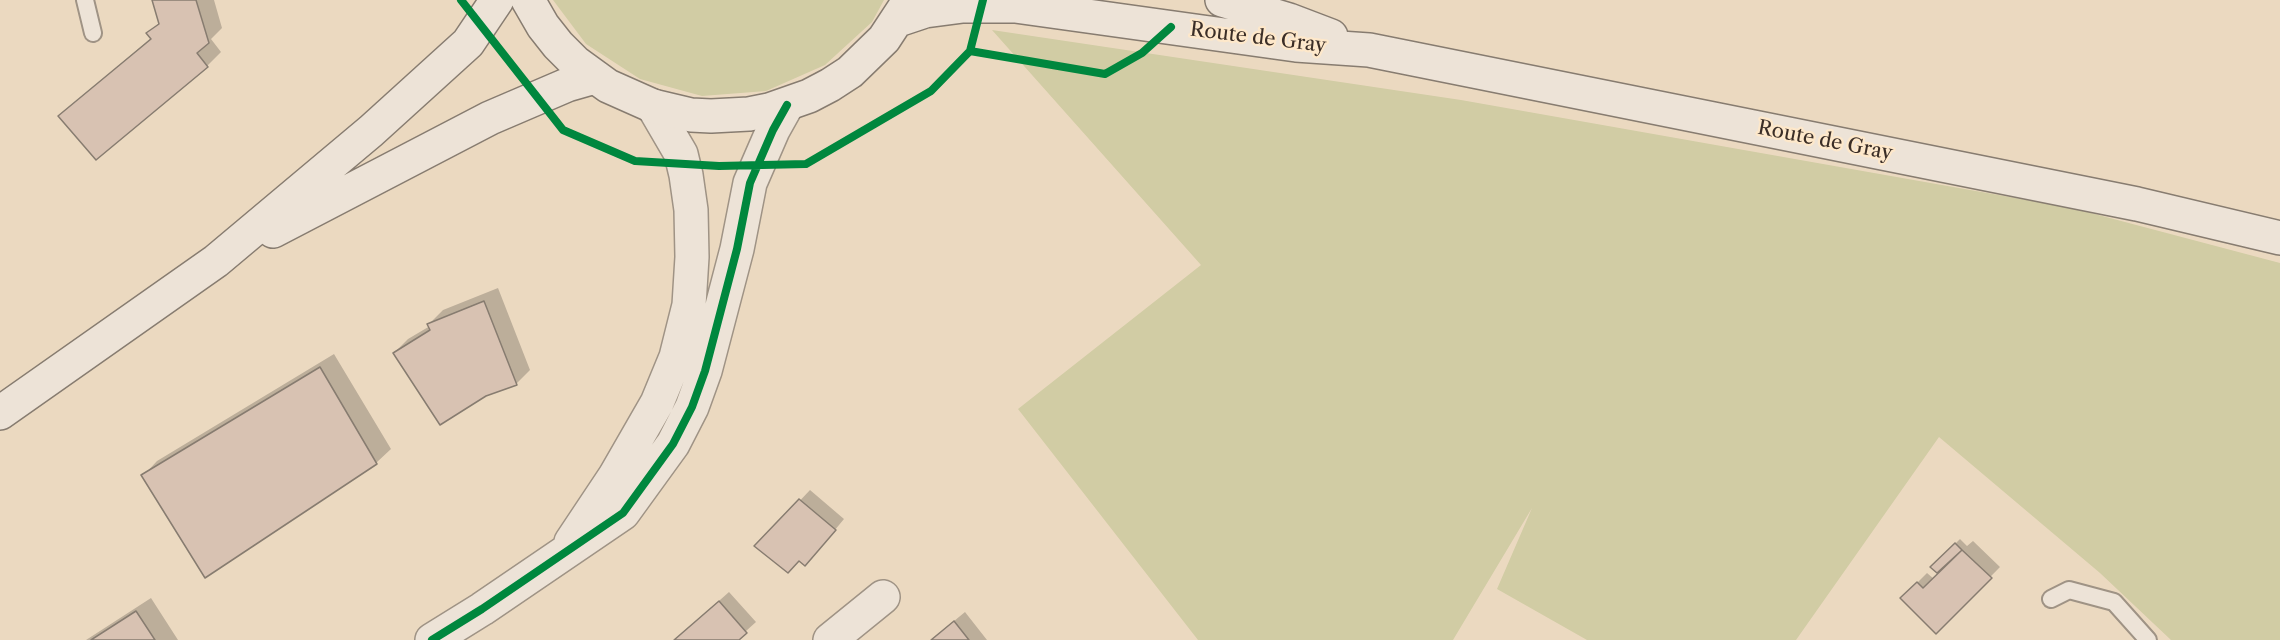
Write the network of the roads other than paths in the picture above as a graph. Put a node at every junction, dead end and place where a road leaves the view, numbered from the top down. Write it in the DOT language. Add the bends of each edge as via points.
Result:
graph roads {
  1 [pos="85,0"];
  2 [pos="497,0"];
  3 [pos="528,0"];
  4 [pos="1222,0"];
  5 [pos="904,10"];
  6 [pos="93,33"];
  7 [pos="1369,50"];
  8 [pos="595,77"];
  9 [pos="787,105"];
  10 [pos="653,106"];
  11 [pos="2280,238"];
  12 [pos="216,261"];
  13 [pos="0,413"];
  14 [pos="563,554"];
  15 [pos="883,597"];
  16 [pos="2051,599"];
  17 [pos="432,640"];
  18 [pos="830,640"];
  19 [pos="2148,640"];
  1 -- 6 [label="lane"];
  2 -- 12 [label="main road" via="468,43"];
  3 -- 8 [label="main road" via="558,45"];
  4 -- 7 [label="main road, Route de Gray"];
  5 -- 7 [label="main road, Route de Gray" via="1015,6 1296,45"];
  5 -- 9 [label="main road" via="884,39 850,72"];
  7 -- 11 [label="main road, Route de Gray" via="2137,204"];
  8 -- 10 [label="main road"];
  8 -- 12 [label="main road" via="567,84 490,118"];
  9 -- 10 [label="main road" via="749,114 711,116"];
  9 -- 14 [label="main road" via="750,183 705,371 674,444 623,513"];
  10 -- 14 [label="main road" via="681,154 686,175 692,210 689,305 676,357 657,403"];
  12 -- 13 [label="main road"];
  14 -- 17 [label="main road"];
  15 -- 18 [label="main road"];
  16 -- 19 [label="lane" via="2069,590 2114,602"];
}
